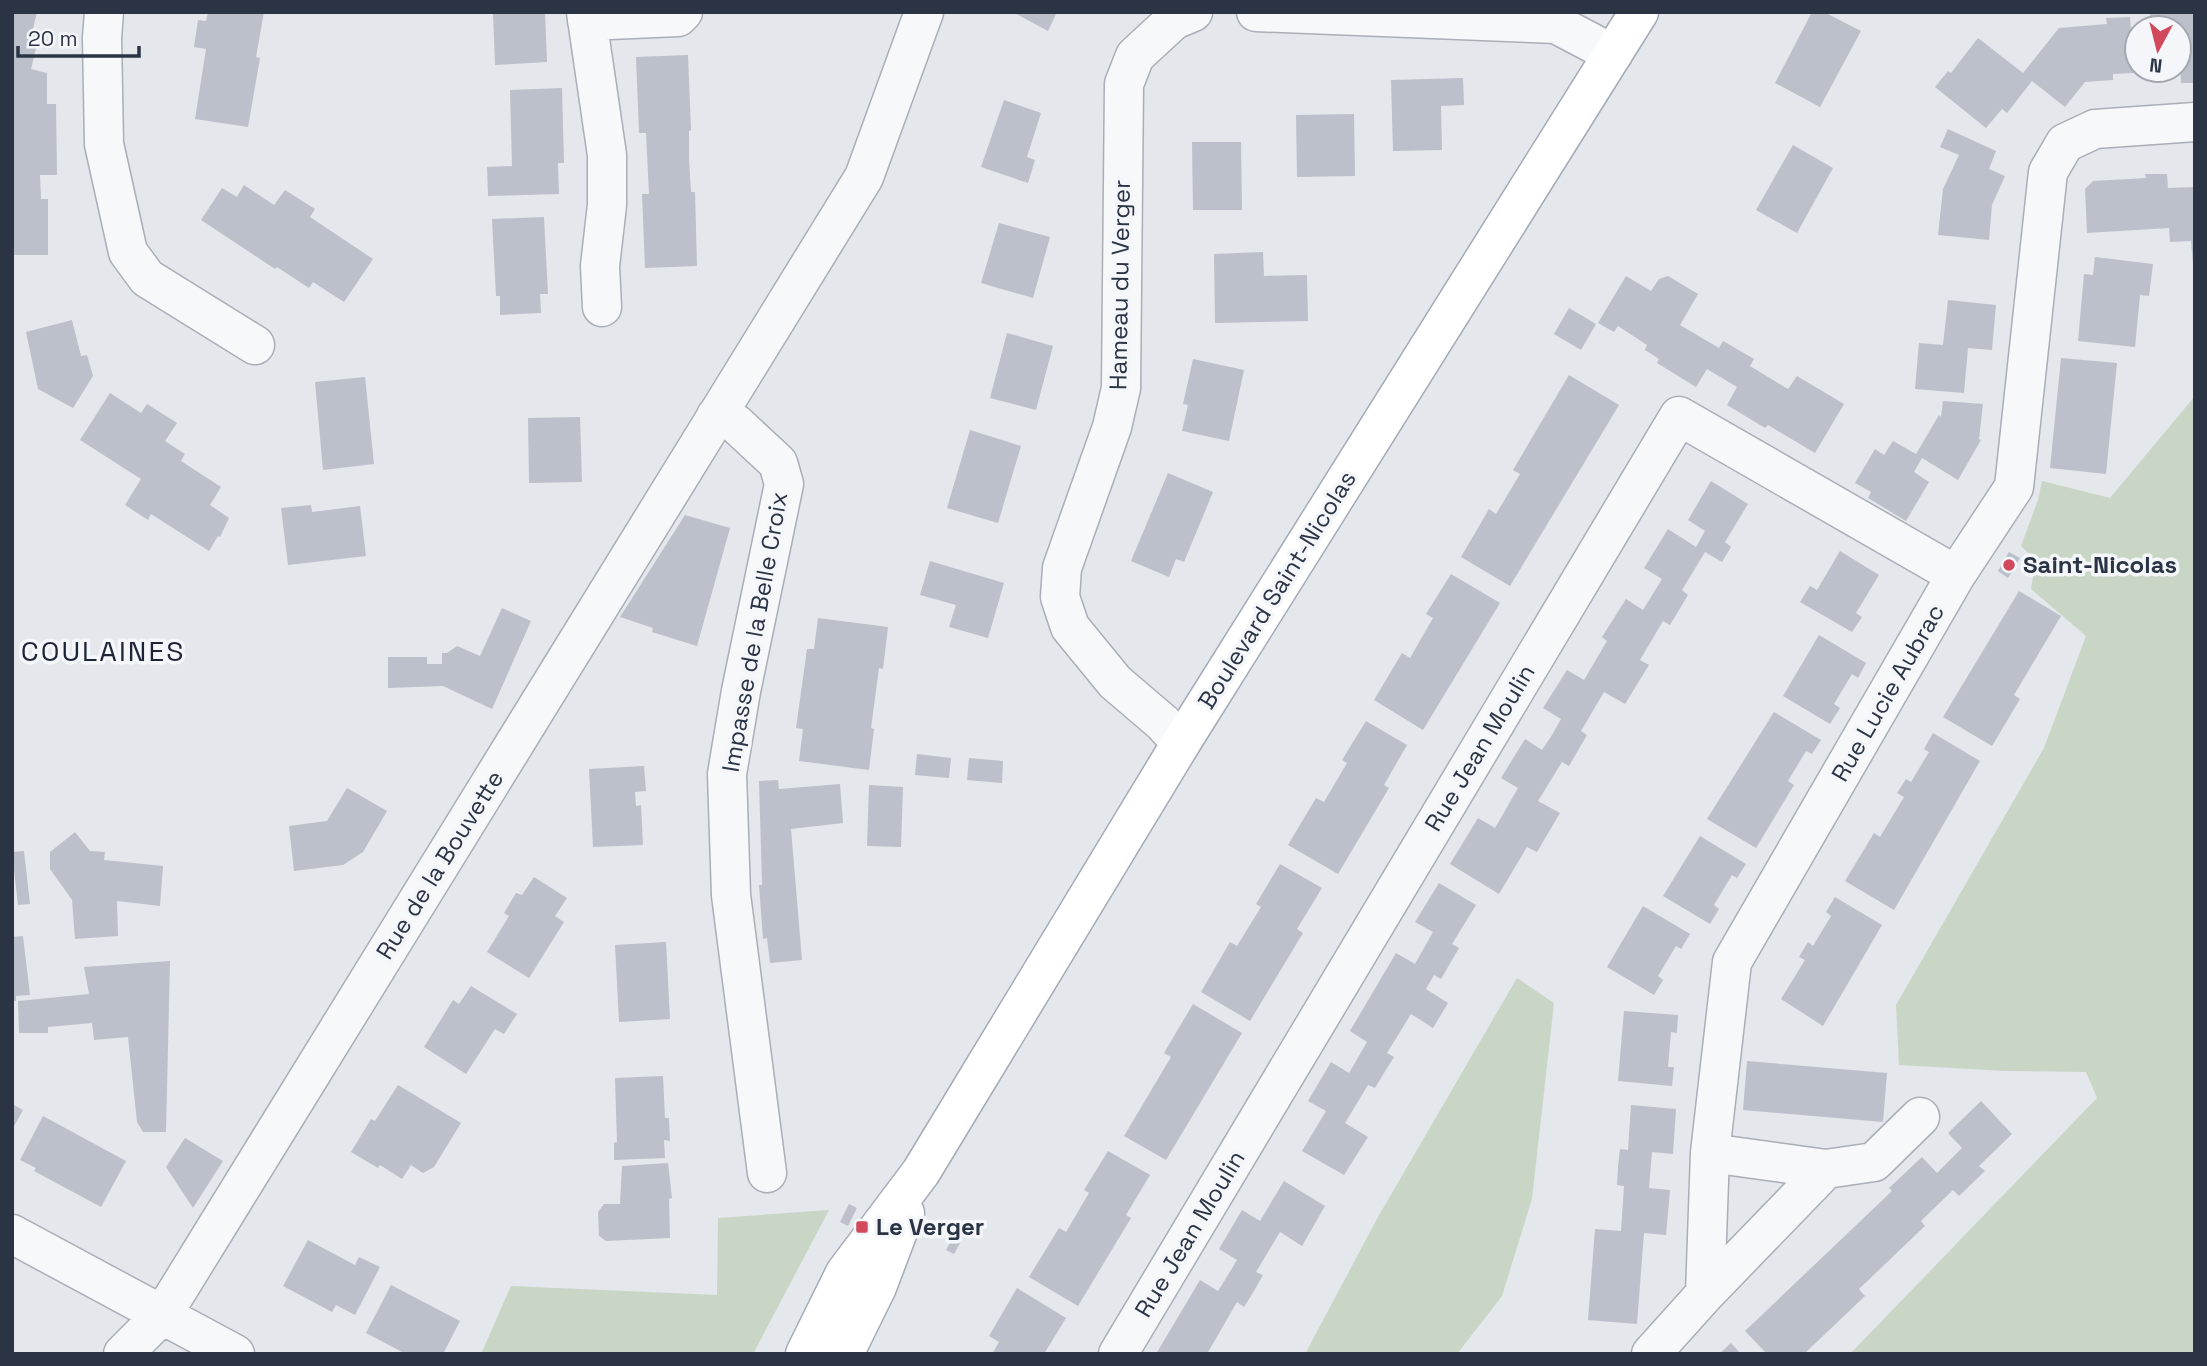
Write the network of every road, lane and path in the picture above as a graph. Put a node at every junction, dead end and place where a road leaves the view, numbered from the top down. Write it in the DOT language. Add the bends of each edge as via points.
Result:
graph roads {
  1 [pos="104,12"];
  2 [pos="683,12"];
  3 [pos="924,12"];
  4 [pos="1193,12"];
  5 [pos="1256,12"];
  6 [pos="1639,12"];
  7 [pos="586,17"];
  8 [pos="1613,54"];
  9 [pos="2195,122"];
  10 [pos="602,307"];
  11 [pos="255,345"];
  12 [pos="716,416"];
  13 [pos="1956,575"];
  14 [pos="1181,743"];
  15 [pos="1920,1116"];
  16 [pos="1710,1153"];
  17 [pos="1826,1169"];
  18 [pos="921,1172"];
  19 [pos="767,1173"];
  20 [pos="12,1234"];
  21 [pos="1705,1294"];
  22 [pos="163,1314"];
  23 [pos="123,1354"];
  24 [pos="235,1354"];
  25 [pos="805,1354"];
  26 [pos="844,1354"];
  27 [pos="1118,1354"];
  28 [pos="1651,1354"];
  1 -- 11 [label="street" via="104,144 128,252 147,278"];
  2 -- 7 [label="street" via="678,17"];
  3 -- 12 [label="street, Rue de la Bouvette" via="864,177"];
  4 -- 14 [label="street, Hameau du Verger" via="1174,20 1135,56 1124,84 1121,388 1112,427 1062,568 1060,597 1070,627 1115,682"];
  5 -- 8 [label="street" via="1556,24"];
  6 -- 8 [label="main road, Boulevard Saint-Nicolas"];
  7 -- 10 [label="street" via="607,155"];
  8 -- 14 [label="main road, Boulevard Saint-Nicolas"];
  9 -- 13 [label="street, Rue Lucie Aubrac" via="2095,130 2065,143 2048,172 2014,487"];
  12 -- 19 [label="street, Impasse de la Belle Croix" via="735,424 778,463 783,484 727,774 731,895"];
  12 -- 22 [label="street, Rue de la Bouvette"];
  13 -- 16 [label="street, Rue Lucie Aubrac" via="1732,962"];
  13 -- 27 [label="street, Rue Jean Moulin" via="1679,416"];
  14 -- 18 [label="main road, Boulevard Saint-Nicolas"];
  15 -- 17 [label="street" via="1874,1162"];
  16 -- 17 [label="street"];
  16 -- 21 [label="street, Rue Lucie Aubrac"];
  17 -- 21 [label="street"];
  18 -- 25 [label="main road, Boulevard Saint-Nicolas" via="845,1273"];
  18 -- 26 [label="main road, Boulevard Saint-Nicolas" via="877,1286"];
  20 -- 22 [label="street"];
  21 -- 28 [label="street"];
  22 -- 23 [label="street, Rue de la Bouvette"];
  22 -- 24 [label="street"];
}
